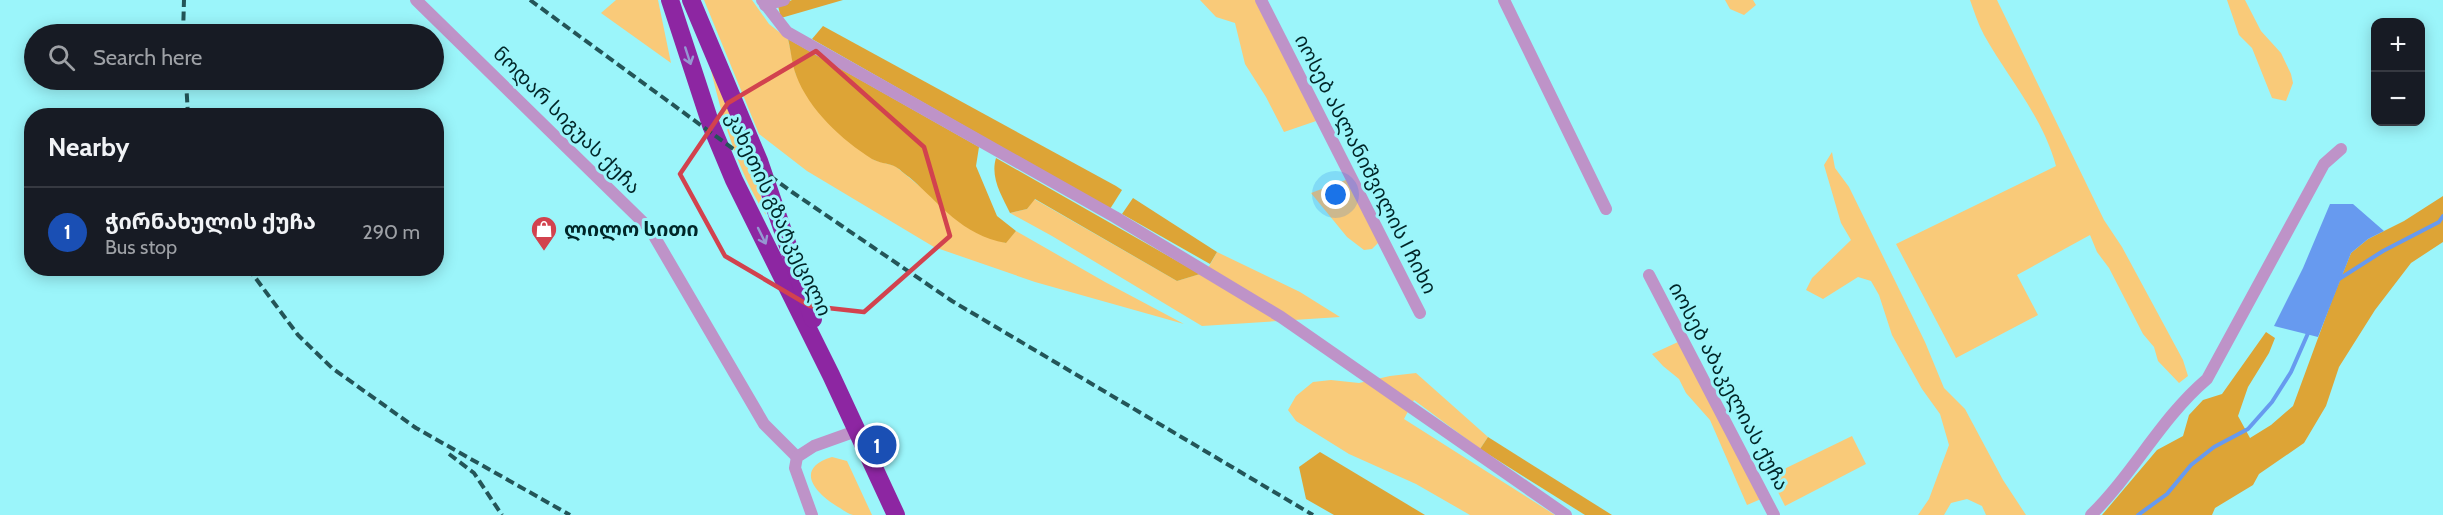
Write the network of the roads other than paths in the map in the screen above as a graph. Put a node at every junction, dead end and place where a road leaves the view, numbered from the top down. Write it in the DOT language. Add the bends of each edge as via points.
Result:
graph roads {
  1 [pos="416,0"];
  2 [pos="670,0"];
  3 [pos="691,0"];
  4 [pos="783,0"];
  5 [pos="1261,0"];
  6 [pos="1504,0"];
  7 [pos="764,3"];
  8 [pos="441,24"];
  9 [pos="444,27"];
  10 [pos="2341,149"];
  11 [pos="1606,209"];
  12 [pos="1649,275"];
  13 [pos="1420,313"];
  14 [pos="831,375"];
  15 [pos="856,431"];
  16 [pos="797,457"];
  17 [pos="814,514"];
  18 [pos="896,515"];
  19 [pos="1566,515"];
  20 [pos="1774,515"];
  21 [pos="2091,515"];
  1 -- 8 [label="street, ნოდარ სიგუას ქუჩა"];
  2 -- 14 [label="highway, კახეთის გზატკეცილი, one-way" via="711,125 734,180"];
  3 -- 14 [label="highway, კახეთის გზატკეცილი" via="759,161"];
  4 -- 7 [label="street"];
  5 -- 13 [label="street, იოსებ ასლანიშვილის I ჩიხი"];
  6 -- 11 [label="street"];
  7 -- 19 [label="street" via="787,32 1115,217 1281,318"];
  9 -- 16 [label="street, ნოდარ სიგუას ქუჩა" via="650,229 764,424"];
  10 -- 21 [label="street" via="2324,164 2206,379 2185,398 2114,492"];
  12 -- 20 [label="street, იოსებ აბაკელიას ქუჩა"];
  14 -- 15 [label="highway, კახეთის გზატკეცილი"];
  15 -- 16 [label="street" via="814,446"];
  15 -- 18 [label="highway, კახეთის გზატკეცილი"];
  16 -- 17 [label="street" via="795,468"];
}
